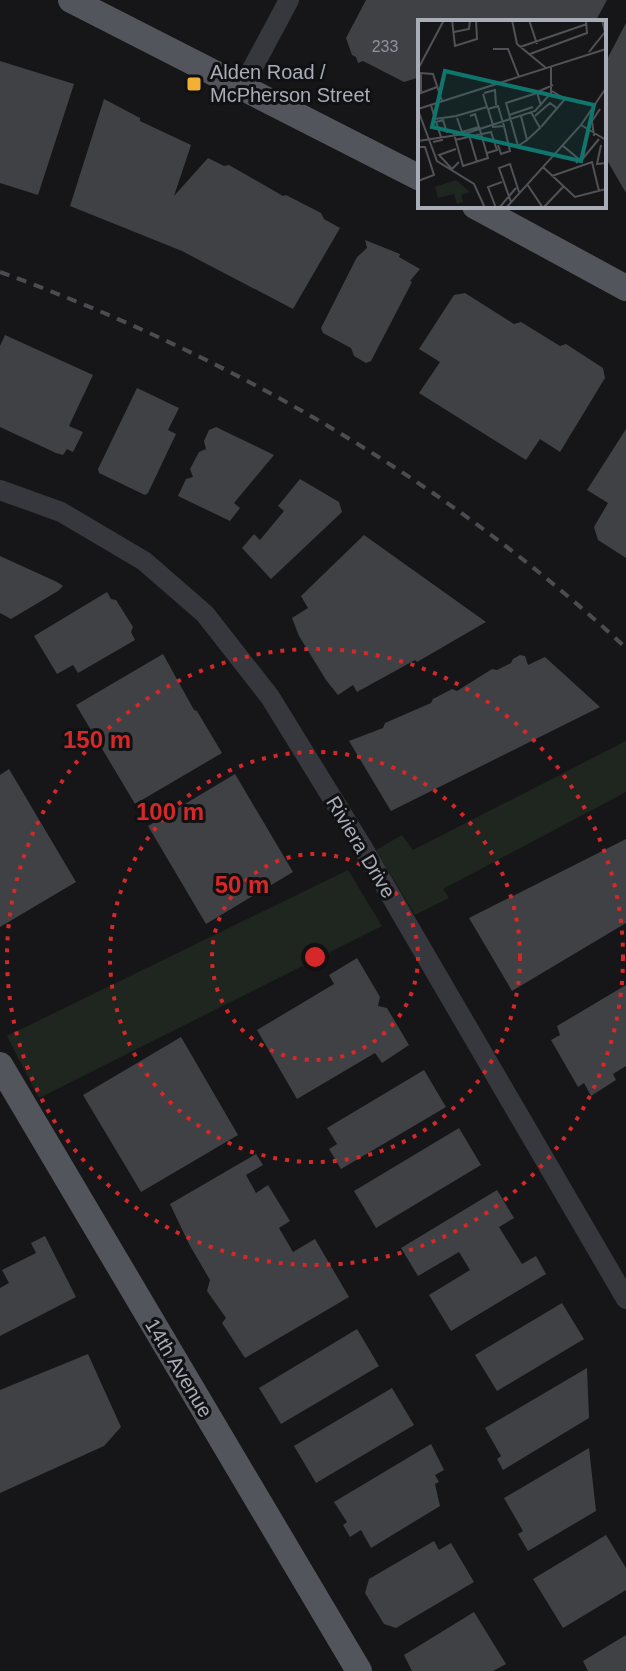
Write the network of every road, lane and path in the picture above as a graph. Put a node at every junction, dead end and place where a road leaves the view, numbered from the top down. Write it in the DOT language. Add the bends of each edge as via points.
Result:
graph roads {
  1 [pos="71,0"];
  2 [pos="289,0"];
  3 [pos="243,86"];
  4 [pos="418,177"];
  5 [pos="479,208"];
  6 [pos="626,288"];
  7 [pos="0,490"];
  8 [pos="0,1065"];
  9 [pos="626,1299"];
  10 [pos="359,1671"];
  1 -- 3 [label="main road"];
  2 -- 3 [label="street"];
  3 -- 4 [label="main road"];
  5 -- 6 [label="main road"];
  7 -- 9 [label="street, Riviera Drive" via="61,512 144,561 205,614 270,697"];
  8 -- 10 [label="main road, 14th Avenue"];
}
